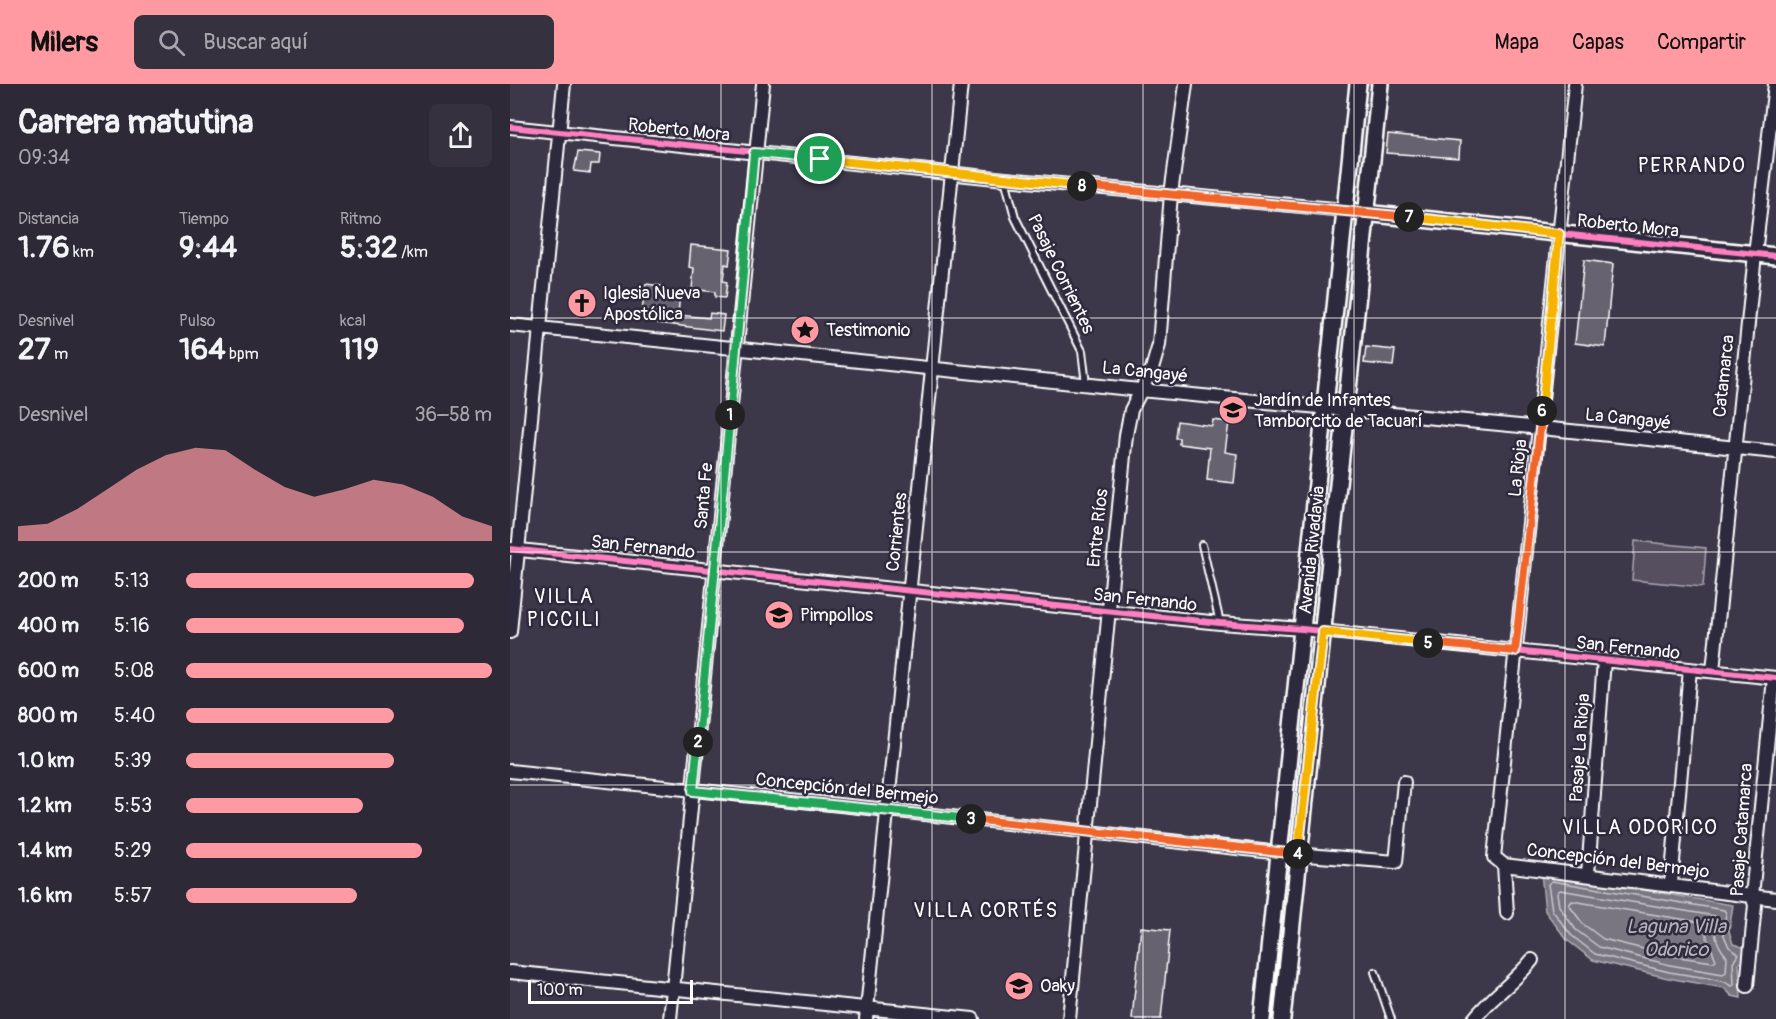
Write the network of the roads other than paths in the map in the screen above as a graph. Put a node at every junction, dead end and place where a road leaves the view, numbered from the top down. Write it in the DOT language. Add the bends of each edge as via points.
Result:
graph roads {
  1 [pos="564,84"];
  2 [pos="763,84"];
  3 [pos="961,84"];
  4 [pos="1186,84"];
  5 [pos="1358,84"];
  6 [pos="1380,84"];
  7 [pos="1575,84"];
  8 [pos="1775,84"];
  9 [pos="510,127"];
  10 [pos="559,132"];
  11 [pos="754,153"];
  12 [pos="952,173"];
  13 [pos="1005,179"];
  14 [pos="1171,194"];
  15 [pos="1345,210"];
  16 [pos="1365,213"];
  17 [pos="1559,234"];
  18 [pos="1755,254"];
  19 [pos="1776,256"];
  20 [pos="510,325"];
  21 [pos="539,329"];
  22 [pos="736,349"];
  23 [pos="933,369"];
  24 [pos="1086,384"];
  25 [pos="1140,390"];
  26 [pos="1324,408"];
  27 [pos="1345,411"];
  28 [pos="1541,428"];
  29 [pos="1735,448"];
  30 [pos="1776,452"];
  31 [pos="1202,545"];
  32 [pos="514,549"];
  33 [pos="715,570"];
  34 [pos="909,591"];
  35 [pos="1108,610"];
  36 [pos="1220,623"];
  37 [pos="1302,629"];
  38 [pos="510,632"];
  39 [pos="1323,632"];
  40 [pos="1515,651"];
  41 [pos="1604,660"];
  42 [pos="1690,669"];
  43 [pos="1713,672"];
  44 [pos="1775,678"];
  45 [pos="510,771"];
  46 [pos="1404,782"];
  47 [pos="693,791"];
  48 [pos="888,810"];
  49 [pos="1086,833"];
  50 [pos="1281,853"];
  51 [pos="1298,855"];
  52 [pos="1499,861"];
  53 [pos="1588,874"];
  54 [pos="1671,884"];
  55 [pos="1752,896"];
  56 [pos="1776,899"];
  57 [pos="1507,913"];
  58 [pos="1532,960"];
  59 [pos="510,972"];
  60 [pos="1375,972"];
  61 [pos="1747,986"];
  62 [pos="674,987"];
  63 [pos="867,1014"];
  64 [pos="670,1019"];
  65 [pos="973,1019"];
  66 [pos="1069,1019"];
  67 [pos="1262,1019"];
  68 [pos="1282,1019"];
  69 [pos="1390,1019"];
  70 [pos="1474,1019"];
  1 -- 10 [label="street"];
  2 -- 11 [label="street, Santa Fe"];
  3 -- 12 [label="street, Corrientes"];
  4 -- 14 [label="street, Entre Ríos"];
  5 -- 15 [label="street, Avenida Rivadavia"];
  6 -- 16 [label="street, Avenida Rivadavia"];
  7 -- 17 [label="street, La Rioja"];
  8 -- 18 [label="street, Catamarca"];
  9 -- 10 [label="street, Roberto Mora"];
  10 -- 11 [label="street, Roberto Mora"];
  10 -- 21 [label="street"];
  11 -- 12 [label="street, Roberto Mora"];
  11 -- 22 [label="street, Santa Fe"];
  12 -- 13 [label="street, Roberto Mora"];
  12 -- 23 [label="street, Corrientes"];
  13 -- 14 [label="street, Roberto Mora"];
  13 -- 24 [label="lane, Pasaje Corrientes" via="1015,217 1082,351"];
  14 -- 15 [label="street, Roberto Mora"];
  14 -- 25 [label="street, Entre Ríos" via="1159,345"];
  15 -- 16 [label="street, Roberto Mora"];
  15 -- 26 [label="street, Avenida Rivadavia"];
  16 -- 17 [label="street, Roberto Mora"];
  16 -- 27 [label="street, Avenida Rivadavia"];
  17 -- 18 [label="street, Roberto Mora"];
  17 -- 28 [label="street, La Rioja"];
  18 -- 19 [label="street, Roberto Mora"];
  18 -- 29 [label="street, Catamarca"];
  20 -- 21 [label="street, La Cangayé"];
  21 -- 22 [label="street, La Cangayé"];
  21 -- 32 [label="street"];
  22 -- 23 [label="street, La Cangayé"];
  22 -- 33 [label="street, Santa Fe"];
  23 -- 24 [label="street, La Cangayé"];
  23 -- 34 [label="street, Corrientes"];
  24 -- 25 [label="street, La Cangayé"];
  25 -- 26 [label="street, La Cangayé"];
  25 -- 35 [label="street, Entre Ríos" via="1126,435"];
  26 -- 27 [label="street, La Cangayé"];
  26 -- 37 [label="street, Avenida Rivadavia"];
  27 -- 28 [label="street, La Cangayé"];
  27 -- 39 [label="street, Avenida Rivadavia"];
  28 -- 29 [label="street, La Cangayé"];
  28 -- 40 [label="street, La Rioja"];
  29 -- 30 [label="street, La Cangayé"];
  29 -- 43 [label="street, Catamarca"];
  31 -- 36 [label="lane"];
  32 -- 33 [label="street, San Fernando"];
  32 -- 38 [label="street"];
  33 -- 34 [label="street, San Fernando"];
  33 -- 47 [label="street, Santa Fe"];
  34 -- 35 [label="street, San Fernando"];
  34 -- 48 [label="street, Corrientes"];
  35 -- 36 [label="street, San Fernando"];
  35 -- 49 [label="street, Entre Ríos"];
  36 -- 37 [label="street, San Fernando"];
  37 -- 39 [label="street, San Fernando"];
  37 -- 50 [label="street, Avenida Rivadavia"];
  39 -- 40 [label="street, San Fernando"];
  39 -- 51 [label="street, Avenida Rivadavia"];
  40 -- 41 [label="street, San Fernando"];
  40 -- 52 [label="street, La Rioja"];
  41 -- 42 [label="street, San Fernando"];
  41 -- 53 [label="street, Pasaje La Rioja"];
  42 -- 43 [label="street, San Fernando"];
  42 -- 54 [label="street"];
  43 -- 44 [label="street, San Fernando"];
  44 -- 55 [label="street, Pasaje Catamarca"];
  45 -- 47 [label="street, Concepción del Bermejo"];
  46 -- 51 [label="street, Concepción del Bermejo" via="1396,862"];
  47 -- 48 [label="street, Concepción del Bermejo"];
  47 -- 62 [label="street, Santa Fe"];
  48 -- 49 [label="street, Concepción del Bermejo"];
  48 -- 63 [label="street, Corrientes"];
  49 -- 50 [label="street, Concepción del Bermejo"];
  49 -- 66 [label="street, Entre Ríos"];
  50 -- 51 [label="street, Concepción del Bermejo"];
  50 -- 67 [label="street, Avenida Rivadavia"];
  51 -- 68 [label="street, Avenida Rivadavia"];
  52 -- 53 [label="street, Concepción del Bermejo"];
  52 -- 57 [label="street, La Rioja"];
  53 -- 54 [label="street, Concepción del Bermejo"];
  54 -- 55 [label="street, Concepción del Bermejo"];
  55 -- 56 [label="street, Concepción del Bermejo"];
  55 -- 61 [label="street, Pasaje Catamarca" via="1755,905"];
  58 -- 70 [label="street"];
  59 -- 62 [label="street"];
  60 -- 69 [label="lane"];
  62 -- 63 [label="street"];
  62 -- 64 [label="street, Santa Fe"];
  63 -- 65 [label="street"];
}
